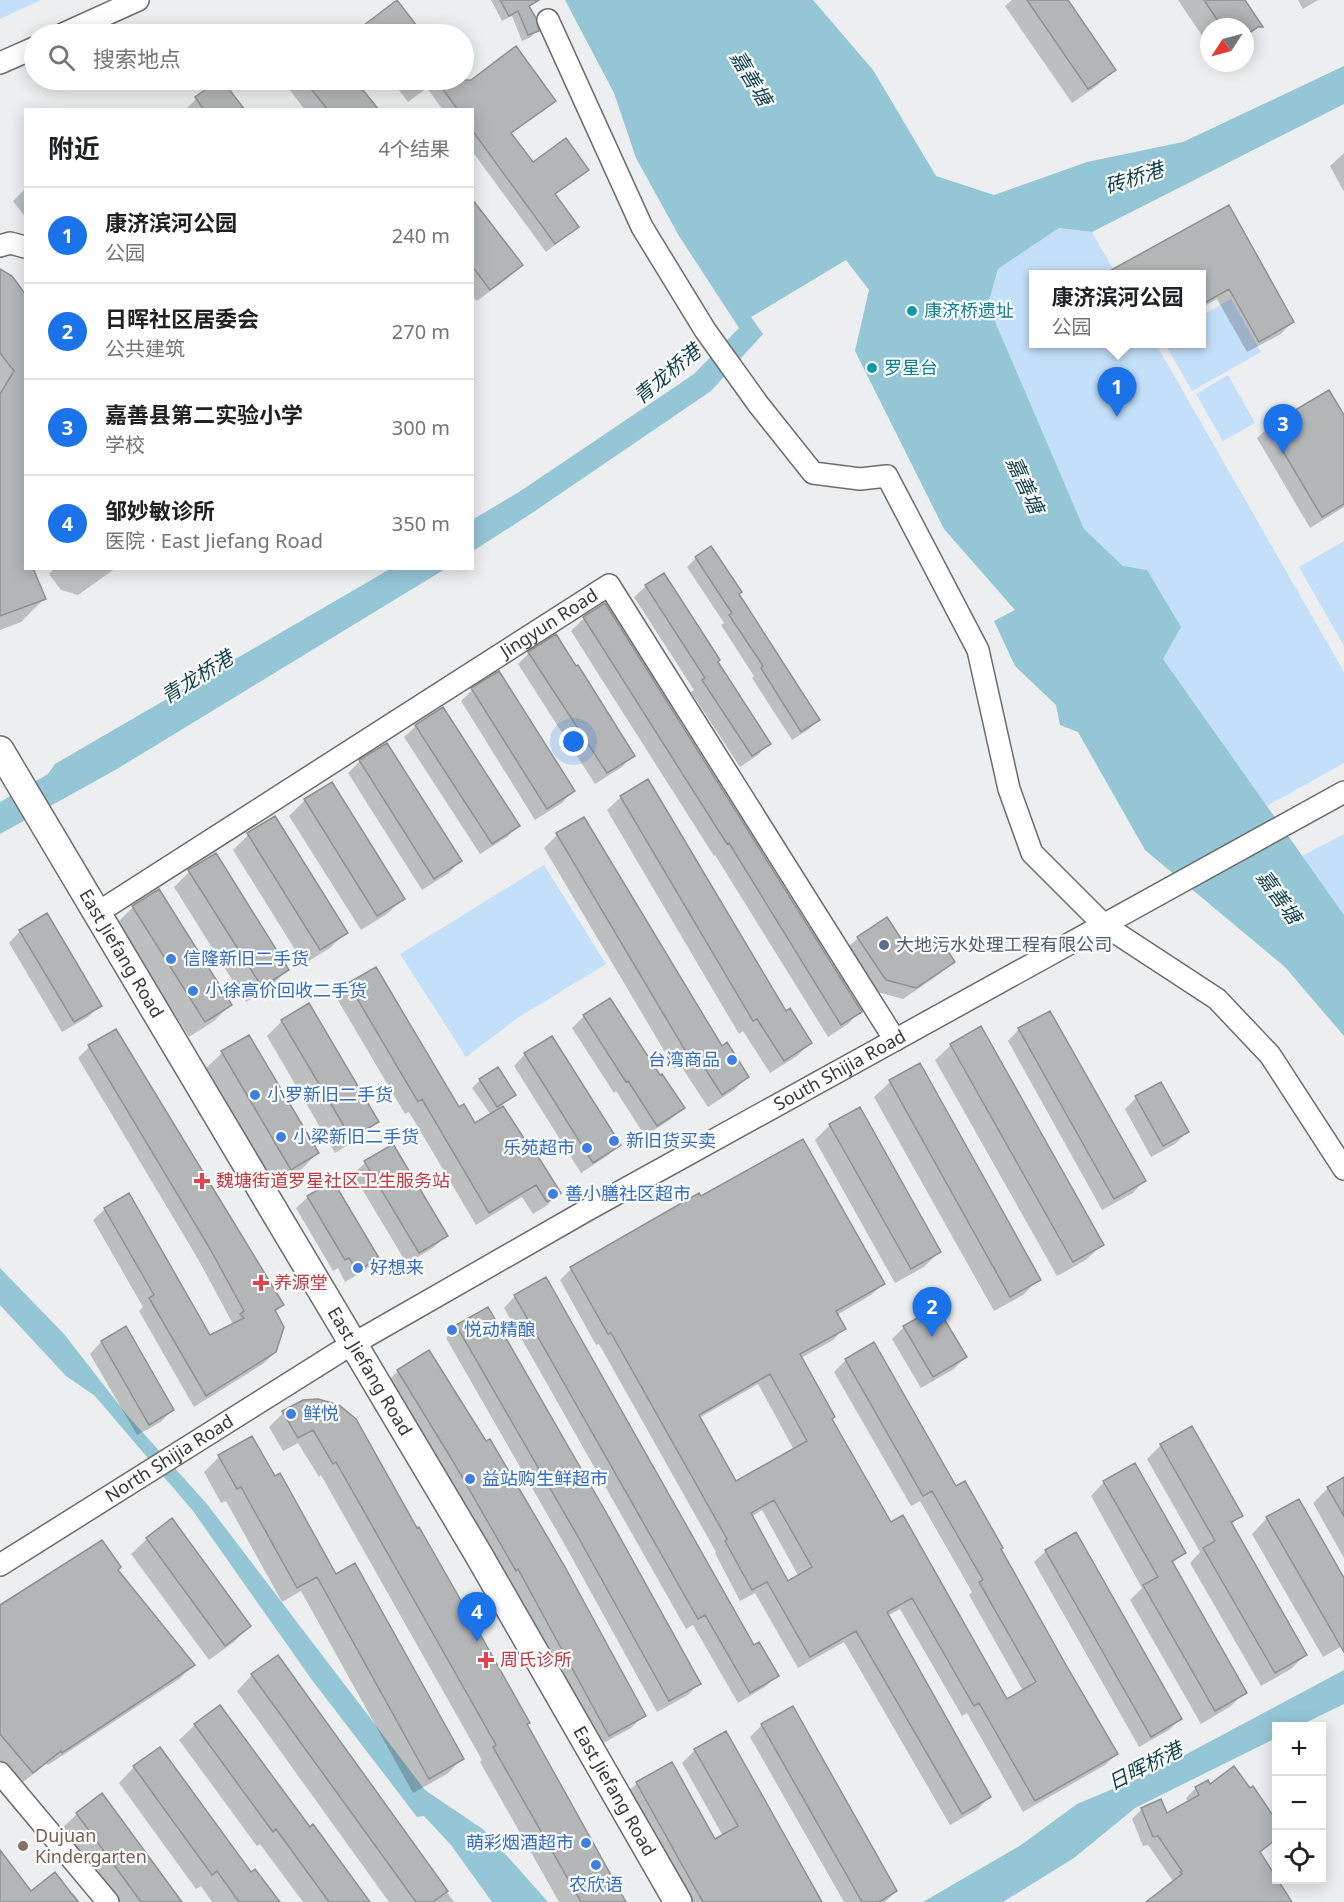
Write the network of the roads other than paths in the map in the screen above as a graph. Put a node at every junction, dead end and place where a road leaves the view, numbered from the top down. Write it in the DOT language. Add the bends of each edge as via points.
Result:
graph roads {
  1 [pos="138,0"];
  2 [pos="548,20"];
  3 [pos="85,24"];
  4 [pos="24,52"];
  5 [pos="0,63"];
  6 [pos="0,246"];
  7 [pos="24,247"];
  8 [pos="3,766"];
  9 [pos="1344,792"];
  10 [pos="40,835"];
  11 [pos="97,913"];
  12 [pos="1104,925"];
  13 [pos="895,1040"];
  14 [pos="1344,1169"];
  15 [pos="345,1348"];
  16 [pos="0,1565"];
  17 [pos="0,1773"];
  18 [pos="108,1902"];
  19 [pos="660,1902"];
  20 [pos="678,1902"];
  1 -- 3 [label="street"];
  2 -- 12 [label="street" via="642,227 705,330 758,404 813,473 860,479 887,476 978,650 1009,789 1032,853"];
  4 -- 5 [label="street"];
  6 -- 7 [label="street" via="10,243"];
  8 -- 10 [label="main road, East Jiefang Road"];
  9 -- 12 [label="street, South Shijia Road"];
  10 -- 11 [label="main road, East Jiefang Road"];
  10 -- 15 [label="main road, East Jiefang Road"];
  11 -- 13 [label="street, Jingyun Road" via="609,585"];
  11 -- 15 [label="main road, East Jiefang Road" via="226,1128"];
  12 -- 13 [label="street, South Shijia Road"];
  12 -- 14 [label="street" via="1216,999 1270,1055"];
  13 -- 15 [label="street, South Shijia Road"];
  15 -- 16 [label="street, North Shijia Road"];
  15 -- 19 [label="main road, East Jiefang Road"];
  15 -- 20 [label="main road, East Jiefang Road" via="477,1552"];
  17 -- 18 [label="street"];
}
